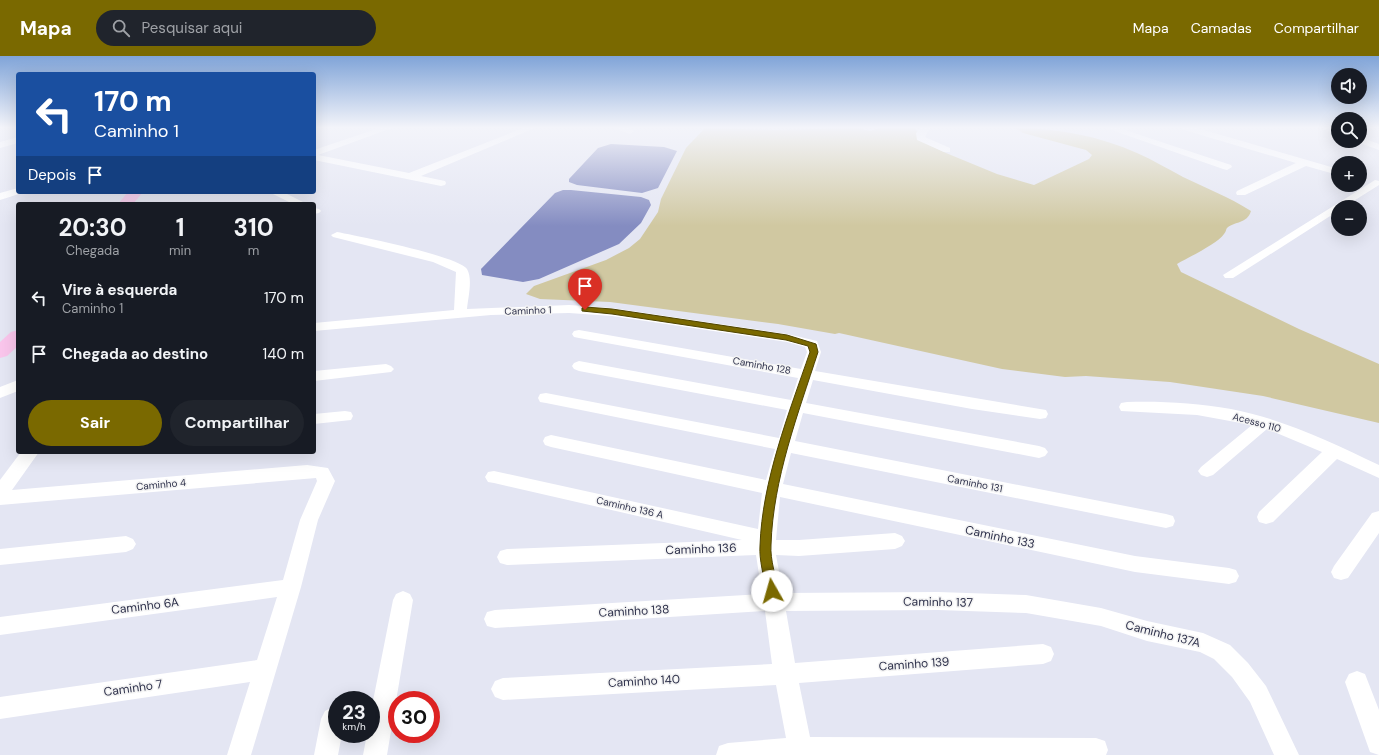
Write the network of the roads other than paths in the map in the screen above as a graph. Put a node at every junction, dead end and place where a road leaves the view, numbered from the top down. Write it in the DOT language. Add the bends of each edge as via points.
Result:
graph roads {
  1 [pos="332,161"];
  2 [pos="449,161"];
  3 [pos="1207,161"];
  4 [pos="1299,161"];
  5 [pos="1304,162"];
  6 [pos="1226,167"];
  7 [pos="1331,170"];
  8 [pos="411,176"];
  9 [pos="1372,181"];
  10 [pos="441,183"];
  11 [pos="16,192"];
  12 [pos="1241,193"];
  13 [pos="134,194"];
  14 [pos="279,194"];
  15 [pos="0,197"];
  16 [pos="127,202"];
  17 [pos="297,202"];
  18 [pos="337,235"];
  19 [pos="1229,274"];
  20 [pos="460,314"];
  21 [pos="316,327"];
  22 [pos="579,334"];
  23 [pos="16,338"];
  24 [pos="0,352"];
  25 [pos="579,366"];
  26 [pos="386,370"];
  27 [pos="808,373"];
  28 [pos="316,376"];
  29 [pos="16,386"];
  30 [pos="0,393"];
  31 [pos="546,398"];
  32 [pos="1127,407"];
  33 [pos="796,408"];
  34 [pos="1040,414"];
  35 [pos="345,416"];
  36 [pos="316,419"];
  37 [pos="1264,423"];
  38 [pos="551,441"];
  39 [pos="784,445"];
  40 [pos="1334,451"];
  41 [pos="1039,452"];
  42 [pos="29,454"];
  43 [pos="1376,466"];
  44 [pos="1207,471"];
  45 [pos="494,477"];
  46 [pos="772,490"];
  47 [pos="0,494"];
  48 [pos="0,498"];
  49 [pos="1266,517"];
  50 [pos="1379,518"];
  51 [pos="1166,521"];
  52 [pos="895,541"];
  53 [pos="766,542"];
  54 [pos="126,544"];
  55 [pos="0,557"];
  56 [pos="507,557"];
  57 [pos="1341,572"];
  58 [pos="1229,576"];
  59 [pos="290,587"];
  60 [pos="403,600"];
  61 [pos="774,602"];
  62 [pos="1101,618"];
  63 [pos="495,619"];
  64 [pos="0,626"];
  65 [pos="1043,654"];
  66 [pos="265,669"];
  67 [pos="785,674"];
  68 [pos="1357,682"];
  69 [pos="502,689"];
  70 [pos="0,708"];
  71 [pos="328,743"];
  72 [pos="1379,743"];
  73 [pos="1096,750"];
  74 [pos="801,752"];
  75 [pos="239,755"];
  76 [pos="326,755"];
  77 [pos="375,755"];
  78 [pos="728,755"];
  79 [pos="1287,755"];
  1 -- 8 [label="street"];
  2 -- 8 [label="street"];
  3 -- 6 [label="street"];
  4 -- 5 [label="street"];
  5 -- 7 [label="street"];
  5 -- 12 [label="street"];
  8 -- 10 [label="street"];
  9 -- 19 [label="street"];
  11 -- 15 [label="street"];
  13 -- 16 [label="main road"];
  14 -- 17 [label="street"];
  18 -- 20 [label="street" via="437,259 461,270 463,275"];
  20 -- 21 [label="street, Caminho 1"];
  20 -- 27 [label="street, Caminho 1" via="550,308 601,310 787,338 812,344 814,352"];
  22 -- 27 [label="street, Caminho 128"];
  23 -- 24 [label="main road"];
  25 -- 33 [label="street"];
  26 -- 28 [label="street"];
  27 -- 33 [label="street"];
  27 -- 34 [label="street, Caminho 128"];
  29 -- 30 [label="street"];
  31 -- 39 [label="street, Caminho 131"];
  32 -- 37 [label="street, Acesso 110" via="1183,408"];
  33 -- 39 [label="street"];
  33 -- 41 [label="street"];
  35 -- 36 [label="street"];
  37 -- 40 [label="street, Acesso 110" via="1303,436"];
  37 -- 44 [label="street"];
  38 -- 46 [label="street, Caminho 133"];
  39 -- 46 [label="street"];
  39 -- 51 [label="street, Caminho 131"];
  40 -- 43 [label="street, Acesso 110"];
  40 -- 49 [label="street"];
  42 -- 47 [label="street"];
  45 -- 53 [label="street, Caminho 136 A"];
  46 -- 53 [label="street"];
  46 -- 58 [label="street, Caminho 133" via="1127,562"];
  48 -- 59 [label="street, Caminho 4" via="307,471 322,472 326,481 309,520"];
  50 -- 57 [label="street"];
  52 -- 53 [label="street, Caminho 136" via="799,548"];
  53 -- 56 [label="street, Caminho 136"];
  53 -- 61 [label="street"];
  54 -- 55 [label="street"];
  59 -- 64 [label="street, Caminho 6A"];
  59 -- 66 [label="street"];
  60 -- 77 [label="street"];
  61 -- 62 [label="street, Caminho 137" via="938,601 1026,604"];
  61 -- 63 [label="street, Caminho 138"];
  61 -- 67 [label="street"];
  62 -- 79 [label="street, Caminho 137A" via="1203,643 1222,652 1258,694"];
  65 -- 67 [label="street, Caminho 139"];
  66 -- 70 [label="street, Caminho 7"];
  66 -- 75 [label="street"];
  67 -- 69 [label="street, Caminho 140"];
  67 -- 74 [label="street"];
  68 -- 72 [label="street"];
  71 -- 76 [label="street"];
  73 -- 74 [label="street"];
  74 -- 78 [label="street"];
}
